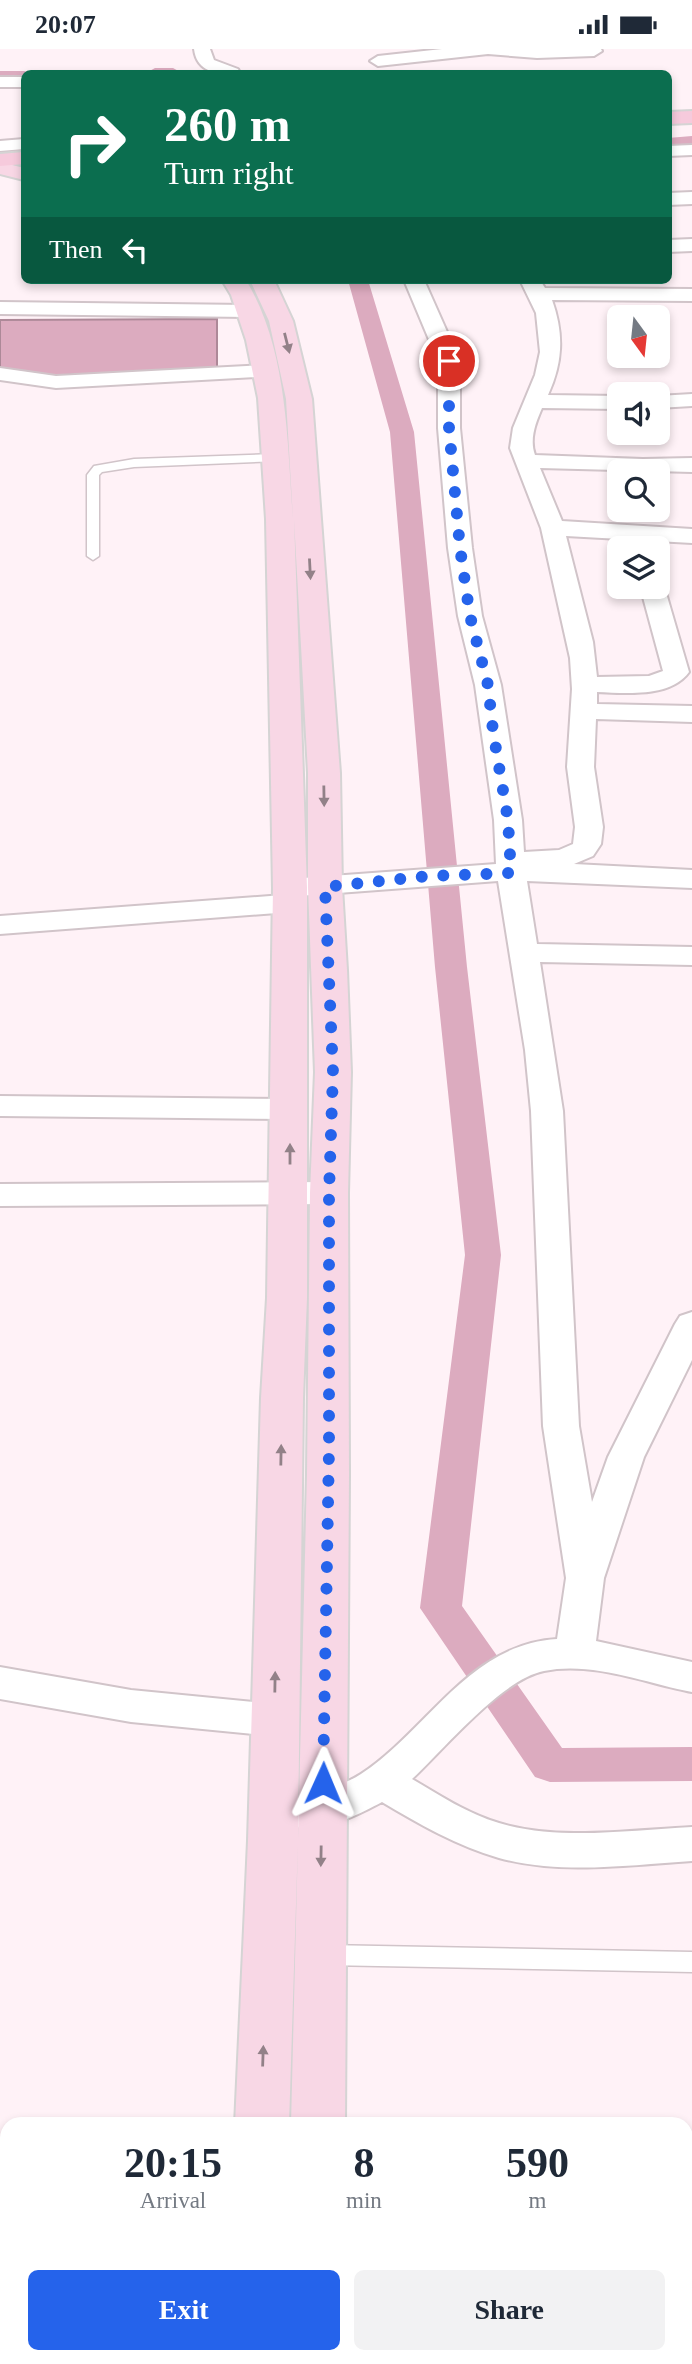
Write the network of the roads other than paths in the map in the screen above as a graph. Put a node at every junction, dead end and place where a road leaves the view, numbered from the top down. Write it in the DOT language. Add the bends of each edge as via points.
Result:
graph roads {
  1 [pos="202,49"];
  2 [pos="397,49"];
  3 [pos="597,56"];
  4 [pos="380,67"];
  5 [pos="222,70"];
  6 [pos="0,82"];
  7 [pos="21,82"];
  8 [pos="692,117"];
  9 [pos="672,118"];
  10 [pos="692,125"];
  11 [pos="672,127"];
  12 [pos="21,144"];
  13 [pos="0,146"];
  14 [pos="692,150"];
  15 [pos="672,151"];
  16 [pos="692,198"];
  17 [pos="672,199"];
  18 [pos="692,244"];
  19 [pos="672,246"];
  20 [pos="416,284"];
  21 [pos="535,287"];
  22 [pos="248,290"];
  23 [pos="692,295"];
  24 [pos="0,308"];
  25 [pos="266,371"];
  26 [pos="0,375"];
  27 [pos="692,400"];
  28 [pos="534,401"];
  29 [pos="670,401"];
  30 [pos="607,403"];
  31 [pos="275,458"];
  32 [pos="525,461"];
  33 [pos="692,465"];
  34 [pos="552,528"];
  35 [pos="607,536"];
  36 [pos="692,536"];
  37 [pos="670,538"];
  38 [pos="93,556"];
  39 [pos="658,599"];
  40 [pos="681,650"];
  41 [pos="585,684"];
  42 [pos="584,711"];
  43 [pos="692,714"];
  44 [pos="692,853"];
  45 [pos="504,869"];
  46 [pos="686,879"];
  47 [pos="302,892"];
  48 [pos="0,925"];
  49 [pos="524,953"];
  50 [pos="692,956"];
  51 [pos="0,1106"];
  52 [pos="290,1109"];
  53 [pos="289,1191"];
  54 [pos="329,1193"];
  55 [pos="0,1195"];
  56 [pos="692,1324"];
  57 [pos="585,1578"];
  58 [pos="575,1654"];
  59 [pos="692,1677"];
  60 [pos="0,1683"];
  61 [pos="274,1720"];
  62 [pos="382,1782"];
  63 [pos="322,1810"];
  64 [pos="273,1819"];
  65 [pos="692,1844"];
  66 [pos="319,1955"];
  67 [pos="692,1962"];
  68 [pos="262,2117"];
  69 [pos="318,2117"];
  1 -- 5 [label="street" via="205,60"];
  2 -- 4 [label="street"];
  3 -- 4 [label="street" via="488,49"];
  6 -- 7 [label="street"];
  8 -- 9 [label="highway"];
  10 -- 11 [label="highway"];
  12 -- 13 [label="street"];
  14 -- 15 [label="street"];
  16 -- 17 [label="street"];
  18 -- 19 [label="street"];
  20 -- 45 [label="street" via="449,361 450,440 460,548 470,616 488,685 508,820"];
  21 -- 23 [label="street"];
  21 -- 28 [label="street" via="549,331 550,353 548,373"];
  22 -- 24 [label="street"];
  22 -- 25 [label="main road"];
  22 -- 47 [label="main road, one-way" via="281,321 299,399 324,773"];
  25 -- 26 [label="street" via="56,382"];
  25 -- 31 [label="main road"];
  27 -- 29 [label="street"];
  28 -- 30 [label="street"];
  28 -- 32 [label="street" via="521,435"];
  31 -- 38 [label="lane" via="134,463 99,469 93,475"];
  31 -- 47 [label="main road"];
  32 -- 33 [label="street"];
  32 -- 34 [label="street"];
  34 -- 35 [label="street"];
  34 -- 41 [label="street" via="583,657"];
  36 -- 37 [label="street"];
  39 -- 40 [label="street"];
  40 -- 41 [label="street" via="676,672 665,682"];
  41 -- 42 [label="street"];
  42 -- 43 [label="street"];
  42 -- 45 [label="street" via="582,779 589,835 585,848 562,858"];
  44 -- 46 [label="street"];
  45 -- 46 [label="street"];
  45 -- 47 [label="street"];
  45 -- 49 [label="street"];
  47 -- 48 [label="street"];
  47 -- 52 [label="main road"];
  47 -- 54 [label="main road" via="333,1072"];
  49 -- 50 [label="street"];
  49 -- 57 [label="street" via="547,1111 561,1426"];
  51 -- 52 [label="street"];
  53 -- 52 [label="main road, one-way"];
  53 -- 54 [label="street"];
  53 -- 55 [label="street"];
  61 -- 53 [label="main road, one-way"];
  54 -- 63 [label="main road"];
  56 -- 57 [label="street" via="625,1457"];
  57 -- 58 [label="street"];
  58 -- 59 [label="street"];
  58 -- 62 [label="street" via="543,1655 510,1666"];
  60 -- 61 [label="street" via="131,1706"];
  61 -- 64 [label="main road"];
  62 -- 63 [label="street"];
  62 -- 65 [label="street" via="455,1824 499,1840 547,1847"];
  63 -- 64 [label="street"];
  63 -- 66 [label="main road, one-way"];
  68 -- 64 [label="main road, one-way"];
  66 -- 67 [label="lane"];
  66 -- 69 [label="main road"];
}
